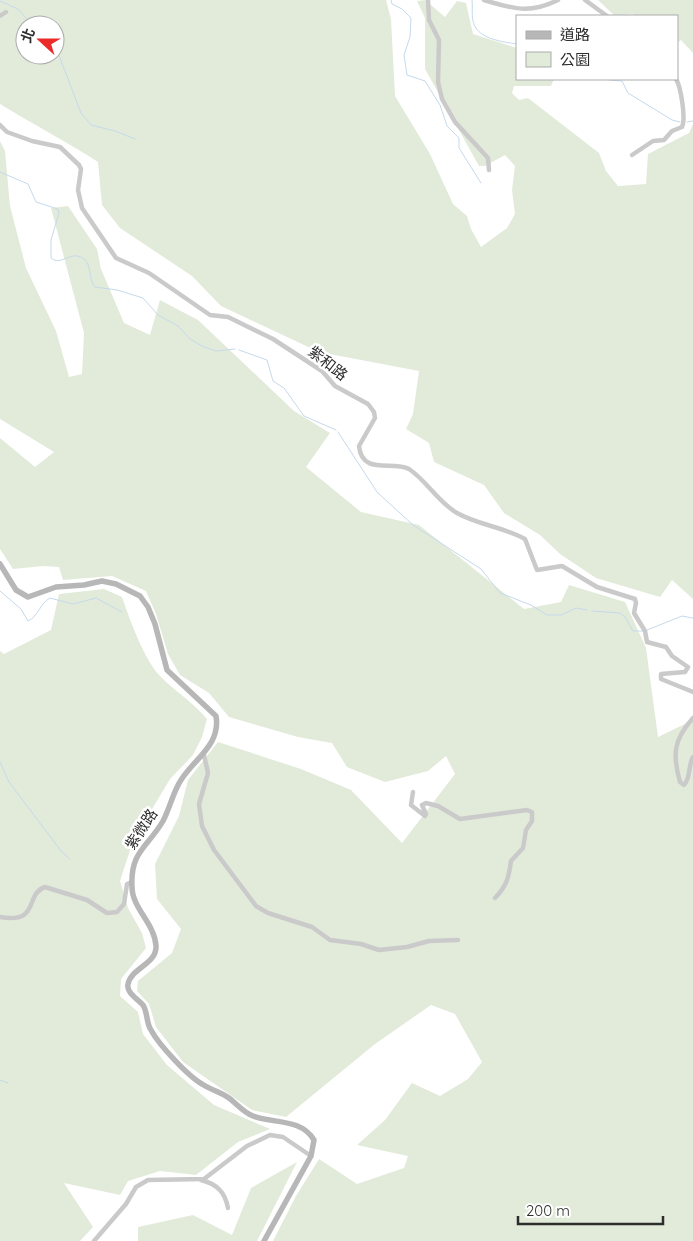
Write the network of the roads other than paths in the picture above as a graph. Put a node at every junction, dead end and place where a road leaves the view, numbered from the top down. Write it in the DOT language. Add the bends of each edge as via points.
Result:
graph roads {
  1 [pos="428,0"];
  2 [pos="484,0"];
  3 [pos="558,0"];
  4 [pos="585,0"];
  5 [pos="6,12"];
  6 [pos="606,15"];
  7 [pos="0,16"];
  8 [pos="677,80"];
  9 [pos="0,124"];
  10 [pos="632,155"];
  11 [pos="489,170"];
  12 [pos="0,564"];
  13 [pos="693,692"];
  14 [pos="693,718"];
  15 [pos="204,755"];
  16 [pos="693,757"];
  17 [pos="413,792"];
  18 [pos="132,882"];
  19 [pos="495,898"];
  20 [pos="0,917"];
  21 [pos="458,940"];
  22 [pos="311,1156"];
  23 [pos="200,1180"];
  24 [pos="228,1208"];
  25 [pos="94,1241"];
  26 [pos="264,1241"];
  1 -- 11 [label="street" via="430,20 439,40 438,82 442,99 455,122 488,158"];
  2 -- 3 [label="street" via="525,10 545,7"];
  4 -- 6 [label="street"];
  5 -- 7 [label="street"];
  8 -- 10 [label="street" via="680,85 683,124 664,140 653,141"];
  9 -- 13 [label="street, 紫和路" via="7,132 60,147 79,164 80,203 116,258 149,273 210,315 228,318 273,339 322,371 341,391 368,404 375,418 359,446 370,463 408,469 457,513 523,537 528,542 537,570 562,566 589,583 635,598 634,613 647,642 666,647 672,656 688,667 687,672 663,674 661,679"];
  12 -- 15 [label="street, 紫微路" via="16,590 28,597 56,587 102,581 140,596 155,624 167,670 216,716 214,734"];
  14 -- 16 [label="street" via="680,732 677,741 676,766 682,784 687,781"];
  15 -- 18 [label="street, 紫微路" via="182,778 163,822 140,851 134,862"];
  15 -- 21 [label="street" via="208,773 199,804 202,826 214,850 256,906 312,927 330,940 379,950 430,941"];
  17 -- 19 [label="street" via="411,805 425,816 422,805 426,802 460,819 532,812 523,848 511,861 506,883"];
  18 -- 20 [label="street" via="127,884 124,904 117,912 107,913 92,902 45,887 40,889 24,916 16,919"];
  18 -- 22 [label="street, 紫微路" via="132,892 152,930 156,945 153,955 131,979 128,988 144,1008 151,1031 184,1072 202,1085 228,1097 252,1116 295,1125 307,1132 314,1140"];
  22 -- 23 [label="street" via="283,1137 270,1135 247,1146"];
  22 -- 26 [label="street"];
  23 -- 24 [label="street" via="218,1186"];
  23 -- 25 [label="street" via="152,1179 140,1183"];
}
